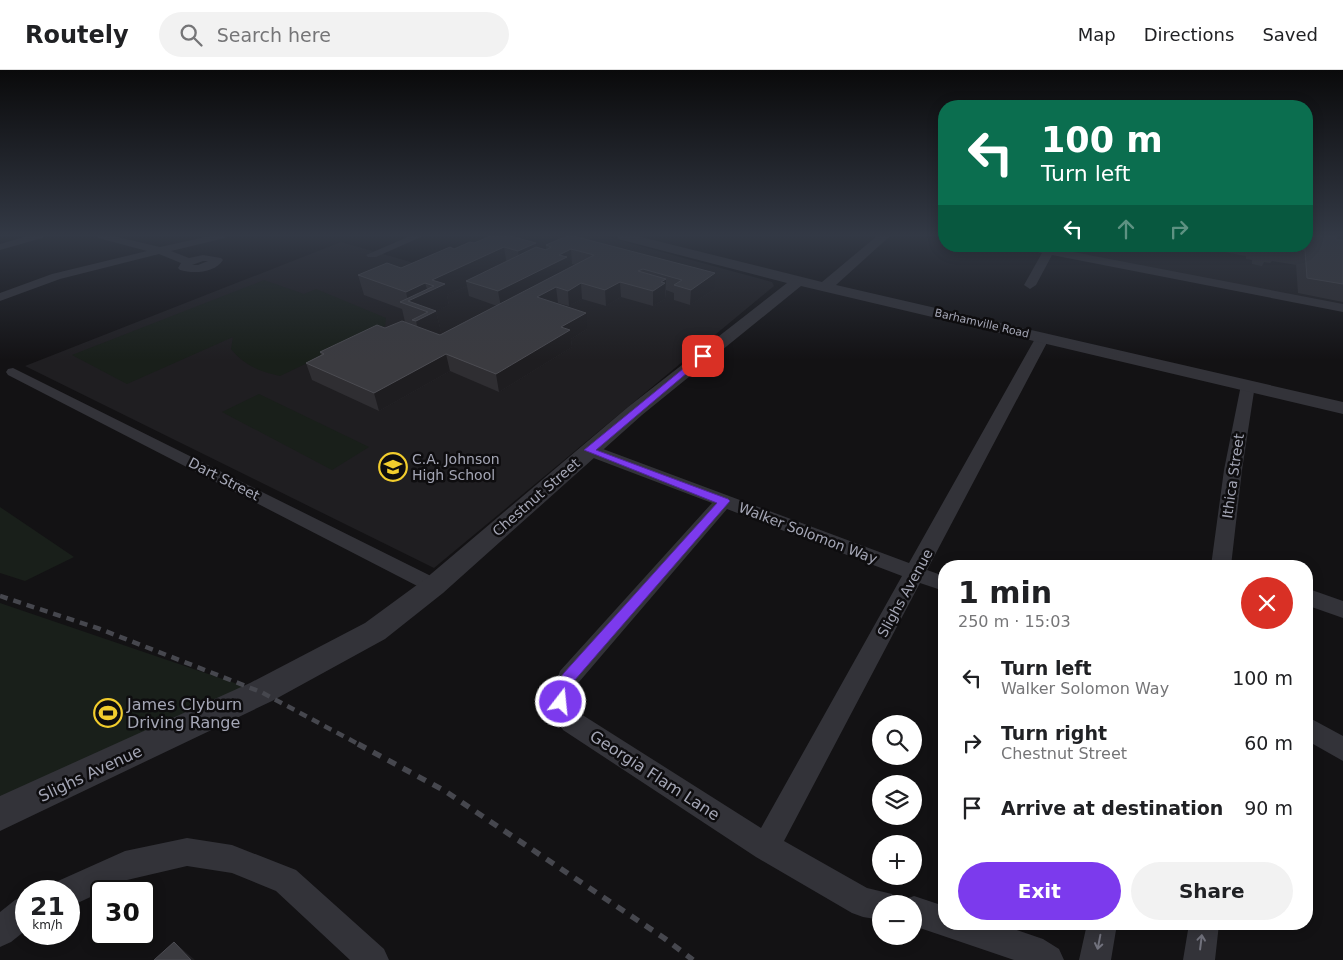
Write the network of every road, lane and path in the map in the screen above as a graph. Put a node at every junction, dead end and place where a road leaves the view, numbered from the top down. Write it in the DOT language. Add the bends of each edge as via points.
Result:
graph roads {
  1 [pos="52,278"];
  2 [pos="784,278"];
  3 [pos="836,278"];
  4 [pos="1034,278"];
  5 [pos="1186,278"];
  6 [pos="798,281"];
  7 [pos="1030,284"];
  8 [pos="825,287"];
  9 [pos="0,297"];
  10 [pos="1343,308"];
  11 [pos="1043,337"];
  12 [pos="13,372"];
  13 [pos="1248,385"];
  14 [pos="1343,408"];
  15 [pos="589,450"];
  16 [pos="724,501"];
  17 [pos="1223,560"];
  18 [pos="916,574"];
  19 [pos="938,582"];
  20 [pos="434,586"];
  21 [pos="1313,599"];
  22 [pos="1343,610"];
  23 [pos="261,692"];
  24 [pos="1313,730"];
  25 [pos="1343,749"];
  26 [pos="0,814"];
  27 [pos="766,848"];
  28 [pos="80,887"];
  29 [pos="872,904"];
  30 [pos="922,914"];
  31 [pos="15,919"];
  32 [pos="938,919"];
  33 [pos="970,930"];
  34 [pos="1101,930"];
  35 [pos="1203,930"];
  36 [pos="0,931"];
  37 [pos="373,960"];
  38 [pos="1048,960"];
  39 [pos="1095,960"];
  40 [pos="1199,960"];
  1 -- 9 [label="street"];
  2 -- 6 [label="street, Barhamville Road"];
  3 -- 8 [label="street"];
  4 -- 7 [label="street"];
  5 -- 10 [label="street"];
  6 -- 8 [label="street, Barhamville Road"];
  6 -- 15 [label="street, Chestnut Street"];
  8 -- 11 [label="street, Barhamville Road"];
  11 -- 13 [label="street, Barhamville Road"];
  11 -- 18 [label="street, Slighs Avenue"];
  12 -- 20 [label="street, Dart Street"];
  13 -- 14 [label="street, Barhamville Road"];
  13 -- 17 [label="street, Ithica Street" via="1233,470"];
  15 -- 16 [label="street, Walker Solomon Way"];
  15 -- 20 [label="street, Chestnut Street"];
  16 -- 18 [label="street, Walker Solomon Way"];
  16 -- 27 [label="street, Georgia Flam Lane" via="568,678 561,702 572,722"];
  18 -- 19 [label="street, Walker Solomon Way"];
  18 -- 27 [label="street, Slighs Avenue"];
  20 -- 23 [label="street, Chestnut Street" via="375,631"];
  21 -- 22 [label="street"];
  23 -- 26 [label="street, Slighs Avenue"];
  24 -- 25 [label="street"];
  27 -- 29 [label="street, Georgia Flam Lane" via="863,902"];
  28 -- 37 [label="street" via="124,866 188,852 232,859 286,880"];
  30 -- 32 [label="street"];
  31 -- 36 [label="street"];
  33 -- 38 [label="street" via="1032,950"];
  34 -- 39 [label="street, one-way"];
  40 -- 35 [label="street, one-way"];
}
